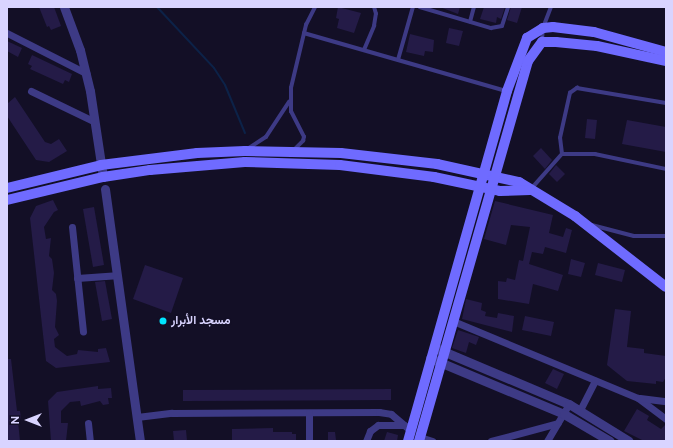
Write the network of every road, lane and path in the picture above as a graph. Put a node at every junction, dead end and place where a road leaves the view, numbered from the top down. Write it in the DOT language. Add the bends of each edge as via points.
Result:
graph roads {
  1 [pos="64,7"];
  2 [pos="315,7"];
  3 [pos="374,7"];
  4 [pos="413,7"];
  5 [pos="420,7"];
  6 [pos="474,7"];
  7 [pos="508,7"];
  8 [pos="551,7"];
  9 [pos="470,22"];
  10 [pos="543,28"];
  11 [pos="304,33"];
  12 [pos="7,34"];
  13 [pos="542,42"];
  14 [pos="364,50"];
  15 [pos="666,52"];
  16 [pos="398,60"];
  17 [pos="666,61"];
  18 [pos="86,73"];
  19 [pos="30,91"];
  20 [pos="507,91"];
  21 [pos="290,102"];
  22 [pos="666,103"];
  23 [pos="95,122"];
  24 [pos="245,151"];
  25 [pos="293,151"];
  26 [pos="562,154"];
  27 [pos="101,165"];
  28 [pos="666,168"];
  29 [pos="489,174"];
  30 [pos="103,177"];
  31 [pos="7,188"];
  32 [pos="485,188"];
  33 [pos="105,189"];
  34 [pos="530,190"];
  35 [pos="7,200"];
  36 [pos="586,223"];
  37 [pos="72,227"];
  38 [pos="666,236"];
  39 [pos="116,275"];
  40 [pos="77,278"];
  41 [pos="666,287"];
  42 [pos="453,320"];
  43 [pos="83,331"];
  44 [pos="433,348"];
  45 [pos="444,352"];
  46 [pos="430,358"];
  47 [pos="440,362"];
  48 [pos="595,381"];
  49 [pos="638,398"];
  50 [pos="666,401"];
  51 [pos="569,404"];
  52 [pos="580,410"];
  53 [pos="309,413"];
  54 [pos="564,414"];
  55 [pos="137,417"];
  56 [pos="666,419"];
  57 [pos="88,423"];
  58 [pos="558,423"];
  59 [pos="408,432"];
  60 [pos="419,439"];
  61 [pos="90,441"];
  62 [pos="140,441"];
  63 [pos="309,441"];
  64 [pos="366,441"];
  65 [pos="432,441"];
  66 [pos="491,441"];
  67 [pos="547,441"];
  68 [pos="610,441"];
  69 [pos="629,441"];
  1 -- 18 [label="street"];
  2 -- 11 [label="lane" via="308,17"];
  3 -- 14 [label="lane" via="374,26"];
  4 -- 16 [label="lane"];
  5 -- 9 [label="lane"];
  6 -- 9 [label="lane"];
  7 -- 9 [label="lane" via="502,26 497,28"];
  8 -- 10 [label="lane"];
  10 -- 13 [label="lane"];
  10 -- 15 [label="main road" via="594,32"];
  10 -- 20 [label="main road" via="527,38"];
  11 -- 14 [label="lane"];
  11 -- 21 [label="lane"];
  12 -- 18 [label="street"];
  13 -- 17 [label="main road" via="597,46"];
  13 -- 29 [label="main road" via="528,60"];
  14 -- 16 [label="lane"];
  16 -- 20 [label="lane"];
  18 -- 23 [label="street"];
  19 -- 23 [label="street"];
  20 -- 29 [label="main road"];
  21 -- 24 [label="lane" via="266,137"];
  21 -- 25 [label="lane" via="294,119 304,137"];
  22 -- 26 [label="lane" via="577,88 570,93 568,101 560,138"];
  23 -- 27 [label="street"];
  24 -- 25 [label="main road"];
  24 -- 27 [label="main road" via="149,157"];
  25 -- 29 [label="main road" via="389,157"];
  26 -- 28 [label="lane" via="595,154"];
  26 -- 34 [label="lane"];
  27 -- 30 [label="street"];
  27 -- 31 [label="main road"];
  29 -- 32 [label="main road"];
  29 -- 34 [label="main road" via="519,182"];
  30 -- 32 [label="main road" via="198,165 292,162 387,170"];
  30 -- 33 [label="street"];
  30 -- 35 [label="main road"];
  32 -- 34 [label="main road"];
  32 -- 42 [label="main road"];
  32 -- 44 [label="main road"];
  33 -- 39 [label="street"];
  34 -- 36 [label="main road"];
  36 -- 38 [label="lane" via="618,233"];
  36 -- 41 [label="main road"];
  37 -- 40 [label="street"];
  39 -- 40 [label="street"];
  39 -- 55 [label="street"];
  40 -- 43 [label="street"];
  42 -- 45 [label="main road"];
  42 -- 48 [label="street" via="535,353"];
  44 -- 45 [label="street"];
  44 -- 46 [label="main road"];
  45 -- 47 [label="main road"];
  45 -- 51 [label="street"];
  46 -- 47 [label="street"];
  46 -- 59 [label="main road"];
  47 -- 54 [label="street"];
  47 -- 60 [label="main road"];
  48 -- 49 [label="street"];
  48 -- 52 [label="street"];
  49 -- 50 [label="street"];
  49 -- 56 [label="street"];
  51 -- 52 [label="street"];
  51 -- 54 [label="street"];
  52 -- 69 [label="street"];
  53 -- 55 [label="street" via="172,413"];
  53 -- 59 [label="street" via="384,412 397,417"];
  53 -- 63 [label="street"];
  54 -- 58 [label="street"];
  54 -- 68 [label="street"];
  55 -- 62 [label="street"];
  57 -- 61 [label="street"];
  58 -- 66 [label="street"];
  58 -- 67 [label="street"];
  59 -- 64 [label="street" via="378,425 370,431"];
  60 -- 65 [label="street"];
}
